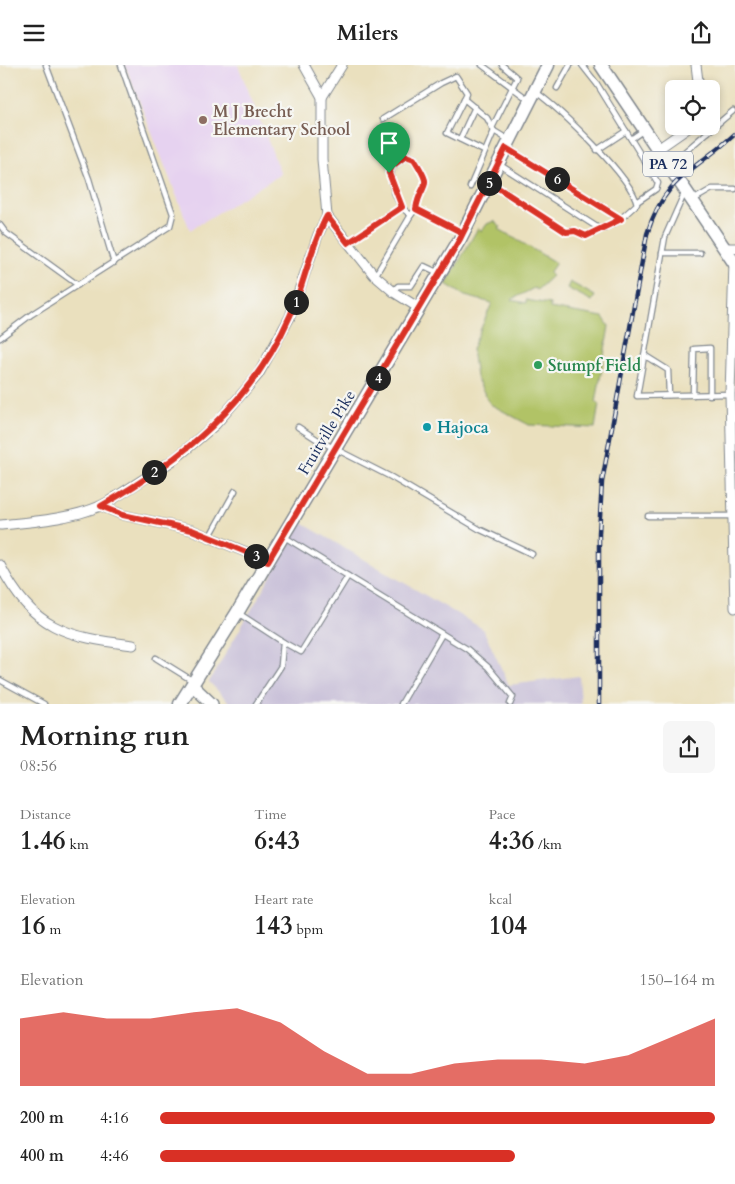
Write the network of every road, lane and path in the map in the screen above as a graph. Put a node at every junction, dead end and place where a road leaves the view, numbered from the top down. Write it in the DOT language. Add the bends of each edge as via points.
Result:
graph roads {
  1 [pos="46,65"];
  2 [pos="121,65"];
  3 [pos="304,65"];
  4 [pos="342,65"];
  5 [pos="482,65"];
  6 [pos="502,65"];
  7 [pos="548,65"];
  8 [pos="570,65"];
  9 [pos="582,65"];
  10 [pos="597,65"];
  11 [pos="601,65"];
  12 [pos="696,65"];
  13 [pos="588,72"];
  14 [pos="698,80"];
  15 [pos="513,87"];
  16 [pos="557,88"];
  17 [pos="619,92"];
  18 [pos="532,96"];
  19 [pos="322,97"];
  20 [pos="464,99"];
  21 [pos="607,100"];
  22 [pos="475,107"];
  23 [pos="733,111"];
  24 [pos="383,119"];
  25 [pos="720,122"];
  26 [pos="494,128"];
  27 [pos="645,130"];
  28 [pos="626,131"];
  29 [pos="678,135"];
  30 [pos="704,135"];
  31 [pos="460,139"];
  32 [pos="631,139"];
  33 [pos="508,144"];
  34 [pos="658,149"];
  35 [pos="597,150"];
  36 [pos="484,151"];
  37 [pos="682,154"];
  38 [pos="668,164"];
  39 [pos="481,166"];
  40 [pos="493,173"];
  41 [pos="652,174"];
  42 [pos="470,187"];
  43 [pos="735,189"];
  44 [pos="689,195"];
  45 [pos="637,202"];
  46 [pos="402,207"];
  47 [pos="416,209"];
  48 [pos="410,215"];
  49 [pos="327,216"];
  50 [pos="621,219"];
  51 [pos="0,225"];
  52 [pos="600,229"];
  53 [pos="463,233"];
  54 [pos="348,243"];
  55 [pos="730,248"];
  56 [pos="662,253"];
  57 [pos="700,253"];
  58 [pos="114,263"];
  59 [pos="735,263"];
  60 [pos="439,273"];
  61 [pos="375,276"];
  62 [pos="78,285"];
  63 [pos="393,291"];
  64 [pos="419,308"];
  65 [pos="0,338"];
  66 [pos="644,355"];
  67 [pos="732,383"];
  68 [pos="669,395"];
  69 [pos="693,395"];
  70 [pos="710,395"];
  71 [pos="730,395"];
  72 [pos="733,415"];
  73 [pos="298,427"];
  74 [pos="335,448"];
  75 [pos="234,491"];
  76 [pos="101,506"];
  77 [pos="648,516"];
  78 [pos="734,516"];
  79 [pos="0,525"];
  80 [pos="283,535"];
  81 [pos="210,536"];
  82 [pos="734,536"];
  83 [pos="532,554"];
  84 [pos="268,561"];
  85 [pos="0,565"];
  86 [pos="735,574"];
  87 [pos="348,576"];
  88 [pos="735,608"];
  89 [pos="237,613"];
  90 [pos="442,634"];
  91 [pos="283,642"];
  92 [pos="133,645"];
  93 [pos="156,658"];
  94 [pos="0,680"];
  95 [pos="193,683"];
  96 [pos="44,704"];
  97 [pos="180,704"];
  98 [pos="212,704"];
  99 [pos="256,704"];
  100 [pos="401,704"];
  101 [pos="510,704"];
  1 -- 58 [label="lane" via="89,179"];
  2 -- 58 [label="lane" via="173,213 168,229"];
  3 -- 19 [label="street"];
  4 -- 19 [label="street"];
  5 -- 15 [label="lane"];
  6 -- 15 [label="lane" via="517,78"];
  7 -- 18 [label="main road, Fruitville Pike"];
  8 -- 16 [label="lane"];
  9 -- 13 [label="lane"];
  10 -- 13 [label="lane"];
  11 -- 17 [label="main road, PA 72"];
  12 -- 14 [label="street"];
  13 -- 21 [label="lane"];
  15 -- 18 [label="lane"];
  15 -- 26 [label="lane"];
  17 -- 21 [label="lane"];
  17 -- 27 [label="main road, PA 72"];
  18 -- 33 [label="main road, Fruitville Pike"];
  18 -- 35 [label="lane" via="556,107"];
  19 -- 49 [label="street" via="322,159"];
  20 -- 22 [label="lane"];
  20 -- 24 [label="lane" via="467,93 456,76"];
  20 -- 31 [label="lane" via="447,133"];
  21 -- 28 [label="lane"];
  22 -- 26 [label="lane"];
  22 -- 31 [label="lane"];
  23 -- 25 [label="lane"];
  26 -- 33 [label="lane"];
  26 -- 36 [label="lane"];
  27 -- 32 [label="lane"];
  27 -- 34 [label="main road, PA 72"];
  28 -- 32 [label="lane"];
  28 -- 35 [label="lane"];
  29 -- 34 [label="street"];
  30 -- 37 [label="lane"];
  31 -- 36 [label="lane"];
  32 -- 41 [label="lane"];
  33 -- 40 [label="main road, Fruitville Pike"];
  33 -- 50 [label="lane"];
  34 -- 38 [label="main road, PA 72"];
  35 -- 45 [label="lane"];
  36 -- 39 [label="lane"];
  38 -- 41 [label="lane"];
  38 -- 44 [label="main road, PA 72"];
  39 -- 40 [label="lane"];
  39 -- 42 [label="lane"];
  40 -- 52 [label="lane" via="522,179"];
  40 -- 52 [label="lane" via="516,200 566,232 575,231 586,236"];
  40 -- 53 [label="main road, Fruitville Pike"];
  41 -- 45 [label="lane" via="657,186"];
  43 -- 44 [label="lane" via="712,189"];
  44 -- 55 [label="main road, PA 72"];
  44 -- 56 [label="lane" via="665,237"];
  45 -- 50 [label="lane"];
  46 -- 47 [label="lane" via="389,173 392,166 406,156 414,159 426,177 426,186"];
  46 -- 48 [label="lane"];
  46 -- 54 [label="lane"];
  47 -- 48 [label="lane"];
  47 -- 53 [label="lane"];
  48 -- 61 [label="lane"];
  49 -- 54 [label="street"];
  49 -- 76 [label="street" via="290,317 245,393 191,447"];
  50 -- 52 [label="lane"];
  51 -- 62 [label="lane" via="6,233"];
  53 -- 60 [label="main road, Fruitville Pike"];
  54 -- 61 [label="street"];
  55 -- 59 [label="main road, PA 72"];
  56 -- 57 [label="lane"];
  56 -- 66 [label="lane"];
  58 -- 62 [label="lane"];
  59 -- 67 [label="street"];
  60 -- 63 [label="lane" via="424,266 410,287 398,286"];
  60 -- 64 [label="main road, Fruitville Pike"];
  61 -- 63 [label="street"];
  62 -- 65 [label="lane" via="32,313"];
  63 -- 64 [label="street"];
  64 -- 74 [label="main road, Fruitville Pike"];
  66 -- 68 [label="lane" via="668,369"];
  66 -- 68 [label="lane" via="638,396"];
  67 -- 71 [label="street"];
  68 -- 69 [label="lane"];
  69 -- 70 [label="lane"];
  69 -- 70 [label="lane" via="694,349 710,348"];
  70 -- 71 [label="lane"];
  71 -- 72 [label="street"];
  72 -- 78 [label="street"];
  73 -- 74 [label="lane"];
  74 -- 80 [label="main road, Fruitville Pike"];
  74 -- 83 [label="lane" via="479,529"];
  75 -- 81 [label="lane"];
  76 -- 79 [label="street"];
  76 -- 81 [label="street" via="123,515 172,524"];
  77 -- 78 [label="lane"];
  78 -- 82 [label="street"];
  80 -- 84 [label="main road, Fruitville Pike"];
  80 -- 87 [label="lane"];
  81 -- 84 [label="street"];
  82 -- 86 [label="street"];
  84 -- 89 [label="main road, Fruitville Pike"];
  85 -- 92 [label="street" via="24,603 51,625 81,637"];
  86 -- 88 [label="street"];
  87 -- 90 [label="lane"];
  87 -- 91 [label="lane" via="301,652"];
  89 -- 91 [label="lane"];
  89 -- 95 [label="main road, Fruitville Pike"];
  90 -- 100 [label="lane"];
  90 -- 101 [label="lane" via="488,667 513,697"];
  91 -- 99 [label="lane" via="281,666"];
  93 -- 95 [label="lane"];
  94 -- 96 [label="lane"];
  95 -- 97 [label="main road, Fruitville Pike"];
  95 -- 98 [label="main road"];
}
